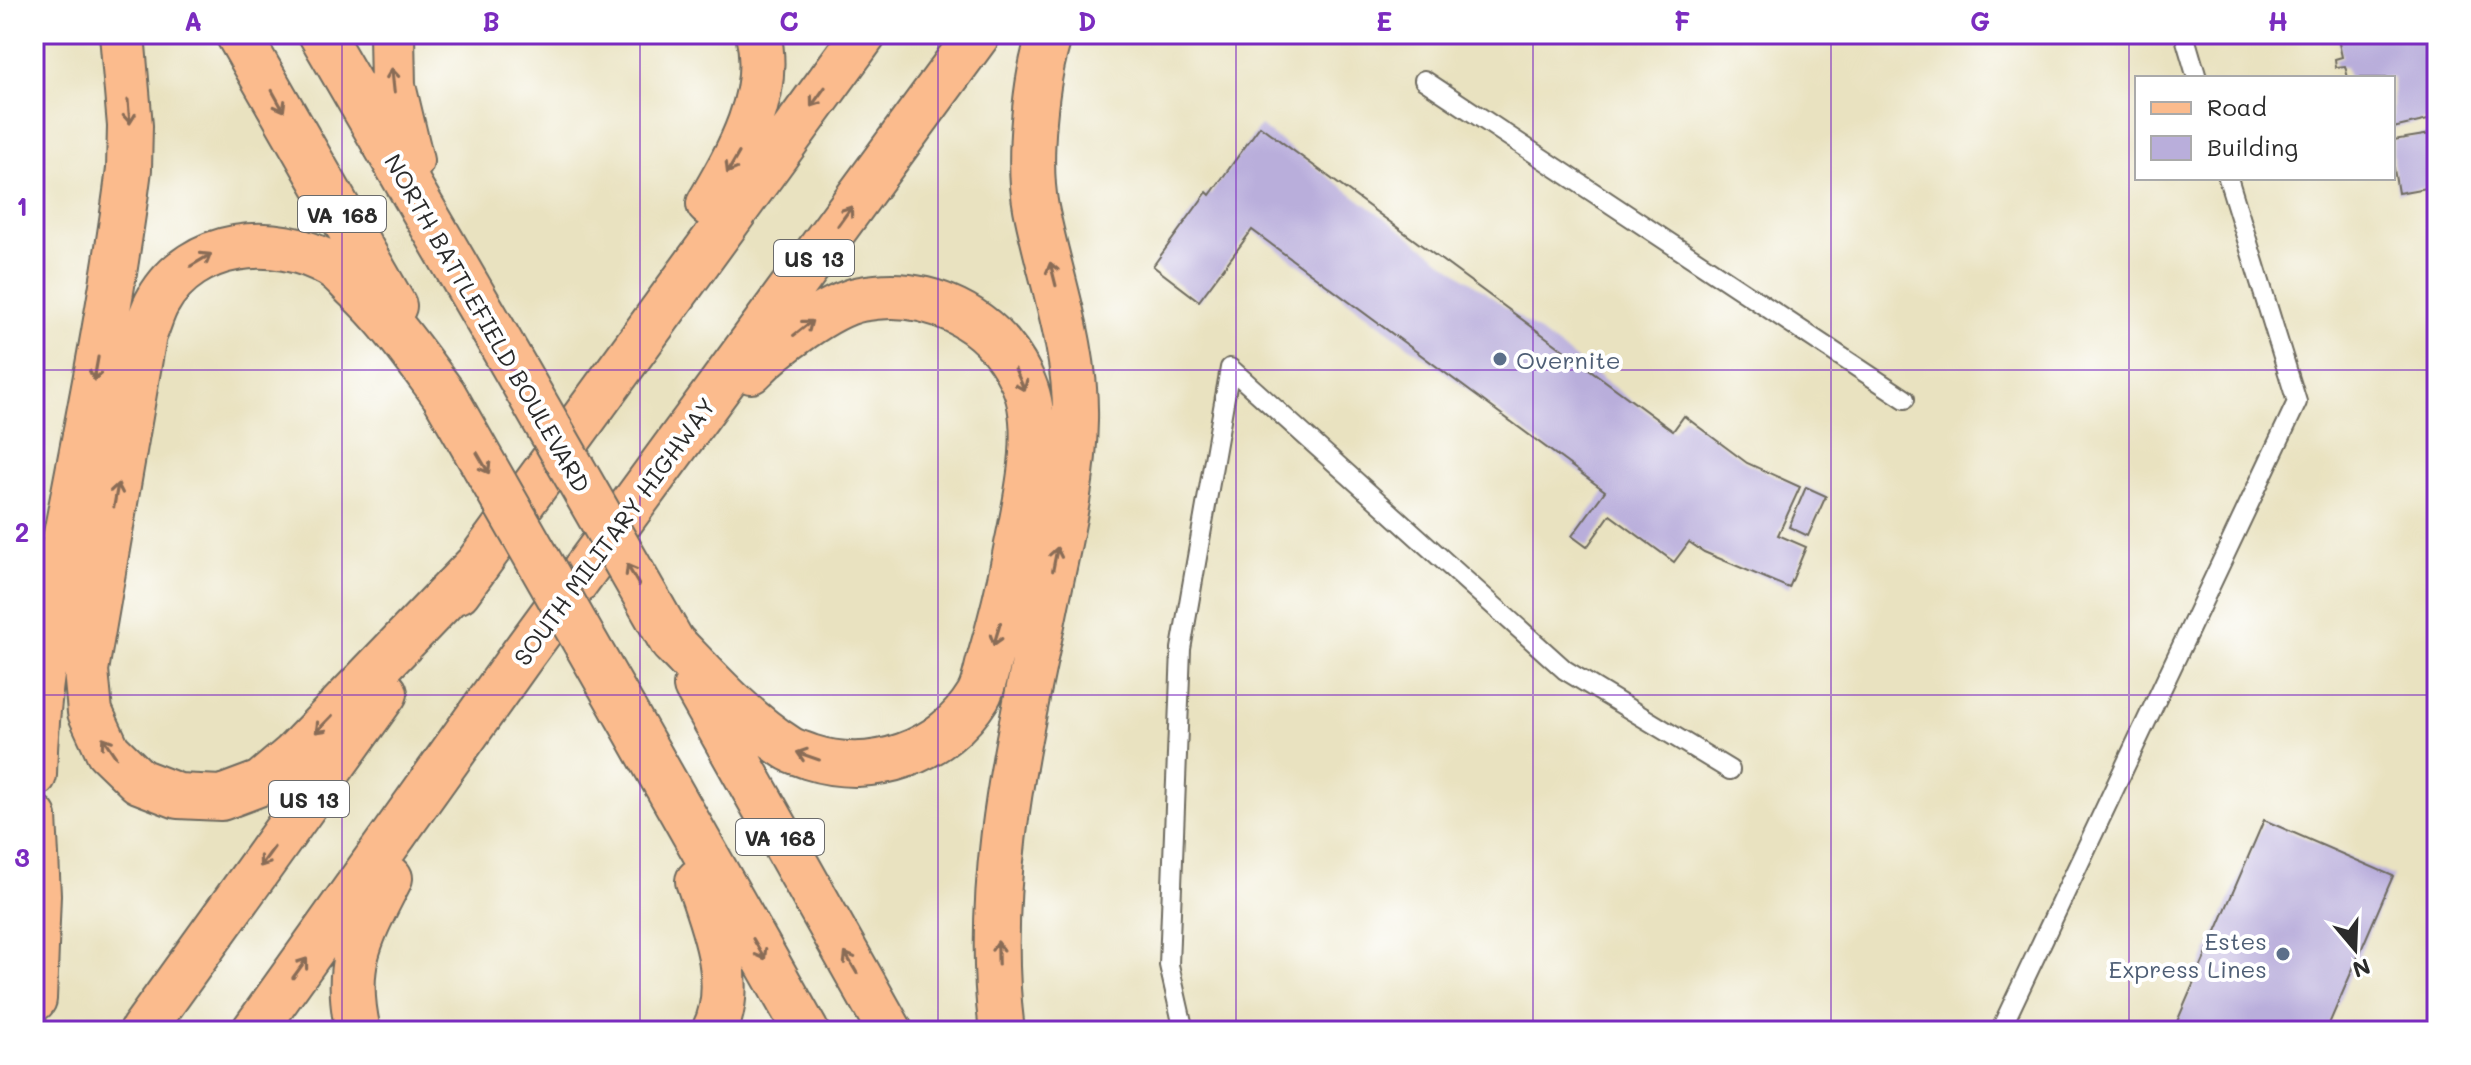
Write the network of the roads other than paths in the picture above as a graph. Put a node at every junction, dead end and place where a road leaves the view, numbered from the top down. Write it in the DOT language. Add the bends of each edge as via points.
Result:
graph roads {
  1 [pos="122,34"];
  2 [pos="238,34"];
  3 [pos="321,34"];
  4 [pos="392,34"];
  5 [pos="758,34"];
  6 [pos="864,34"];
  7 [pos="978,34"];
  8 [pos="1050,34"];
  9 [pos="2184,34"];
  10 [pos="2196,76"];
  11 [pos="1424,80"];
  12 [pos="2229,180"];
  13 [pos="438,235"];
  14 [pos="444,395"];
  15 [pos="600,395"];
  16 [pos="1905,399"];
  17 [pos="649,481"];
  18 [pos="475,567"];
  19 [pos="672,642"];
  20 [pos="523,654"];
  21 [pos="624,710"];
  22 [pos="1730,770"];
  23 [pos="34,775"];
  24 [pos="34,817"];
  25 [pos="34,999"];
  26 [pos="142,1031"];
  27 [pos="254,1031"];
  28 [pos="358,1031"];
  29 [pos="714,1031"];
  30 [pos="806,1031"];
  31 [pos="890,1031"];
  32 [pos="1002,1031"];
  33 [pos="1184,1031"];
  34 [pos="2000,1031"];
  1 -- 23 [label="main road, one-way" via="129,169 46,632"];
  2 -- 14 [label="main road, VA 168, one-way"];
  3 -- 13 [label="main road, NORTH BATTLEFIELD BOULEVARD / VA 168"];
  13 -- 4 [label="main road, one-way" via="411,162 393,86"];
  5 -- 15 [label="main road, one-way" via="762,50 757,98 743,145"];
  6 -- 15 [label="main road, US 13, one-way"];
  17 -- 7 [label="main road, SOUTH MILITARY HIGHWAY / US 13, one-way"];
  32 -- 8 [label="main road, one-way" via="997,903 1006,802 1069,492 1075,421 1071,348 1035,204 1033,129"];
  9 -- 10 [label="lane"];
  11 -- 16 [label="lane"];
  12 -- 34 [label="lane" via="2297,402"];
  19 -- 13 [label="main road, NORTH BATTLEFIELD BOULEVARD / VA 168, one-way, bridge"];
  18 -- 14 [label="main road, one-way" via="261,783 221,798 178,796 139,781 108,751 90,712 86,670 144,335 158,300 182,271 214,252 251,244 289,248 332,266 378,308"];
  14 -- 21 [label="main road, VA 168, one-way, bridge"];
  15 -- 18 [label="main road, US 13"];
  17 -- 19 [label="main road, one-way" via="754,367 815,319 859,299 908,295 955,308 1002,348 1022,379 1034,426 1005,606 979,694 952,728 916,751 875,765 831,764 790,750 755,724"];
  17 -- 20 [label="main road, SOUTH MILITARY HIGHWAY / US 13"];
  18 -- 26 [label="main road, US 13, one-way"];
  31 -- 19 [label="main road, NORTH BATTLEFIELD BOULEVARD / VA 168, one-way"];
  27 -- 20 [label="main road, SOUTH MILITARY HIGHWAY / US 13, one-way"];
  20 -- 28 [label="main road" via="431,797 365,926 350,983"];
  21 -- 29 [label="main road" via="676,821 717,935 724,981"];
  21 -- 30 [label="main road, VA 168, one-way"];
  22 -- 33 [label="lane" via="1565,670 1230,368 1181,649 1169,965"];
  24 -- 25 [label="main road"];
}
